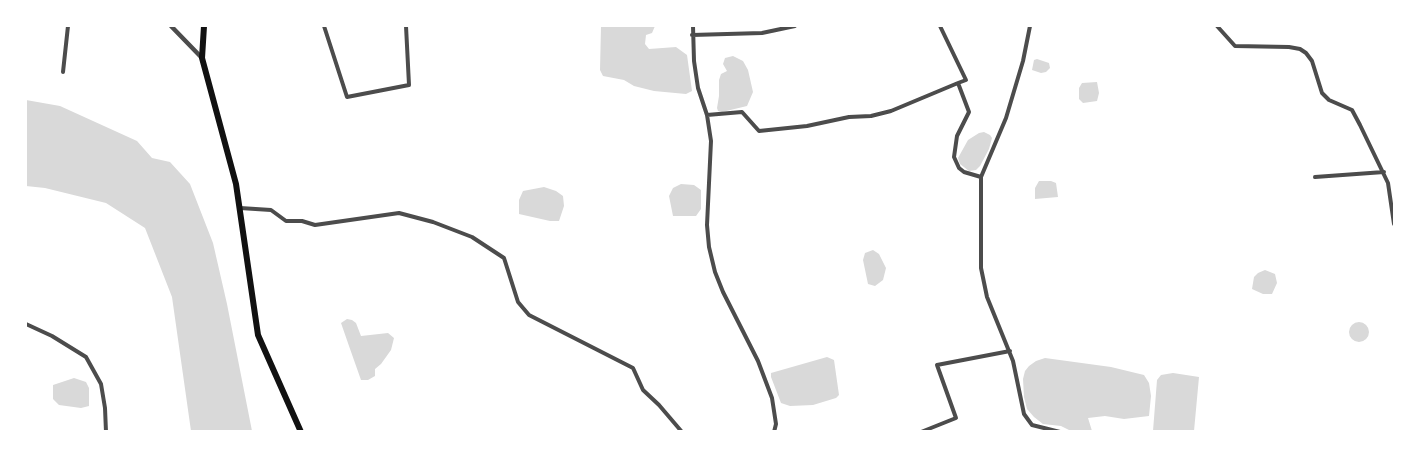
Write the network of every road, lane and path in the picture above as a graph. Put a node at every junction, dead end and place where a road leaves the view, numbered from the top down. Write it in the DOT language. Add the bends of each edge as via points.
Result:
graph roads {
  1 [pos="68,26"];
  2 [pos="171,26"];
  3 [pos="204,26"];
  4 [pos="324,26"];
  5 [pos="405,26"];
  6 [pos="693,26"];
  7 [pos="795,26"];
  8 [pos="940,26"];
  9 [pos="1030,26"];
  10 [pos="1217,26"];
  11 [pos="693,35"];
  12 [pos="202,58"];
  13 [pos="63,72"];
  14 [pos="958,83"];
  15 [pos="707,115"];
  16 [pos="1384,172"];
  17 [pos="981,177"];
  18 [pos="1315,177"];
  19 [pos="239,208"];
  20 [pos="1395,224"];
  21 [pos="26,324"];
  22 [pos="1010,351"];
  23 [pos="106,432"];
  24 [pos="301,432"];
  25 [pos="682,432"];
  26 [pos="774,432"];
  27 [pos="921,432"];
  28 [pos="1060,432"];
  1 -- 13 [label="street"];
  2 -- 12 [label="street"];
  3 -- 12 [label="highway"];
  4 -- 5 [label="street" via="347,97 409,85"];
  6 -- 11 [label="street"];
  7 -- 11 [label="street" via="762,33"];
  8 -- 14 [label="street" via="966,80"];
  9 -- 17 [label="street" via="1006,118"];
  10 -- 16 [label="street" via="1234,46 1289,47 1306,52 1322,93 1352,111"];
  11 -- 15 [label="street" via="698,88"];
  12 -- 19 [label="highway"];
  14 -- 15 [label="street" via="891,111 796,128 759,131 742,112"];
  14 -- 17 [label="street" via="969,112 957,136 954,157 964,172"];
  15 -- 26 [label="street" via="711,141 709,247 723,292 772,398"];
  16 -- 18 [label="street"];
  16 -- 20 [label="street"];
  17 -- 22 [label="street" via="981,268 987,297"];
  19 -- 24 [label="highway" via="258,336"];
  19 -- 25 [label="street" via="271,210 286,220 315,225 399,213 472,237 504,258 518,302 529,315 633,368 643,390"];
  21 -- 23 [label="street" via="86,357 100,384"];
  22 -- 27 [label="street" via="937,365 957,418"];
  22 -- 28 [label="street" via="1024,414 1032,425"];
}
